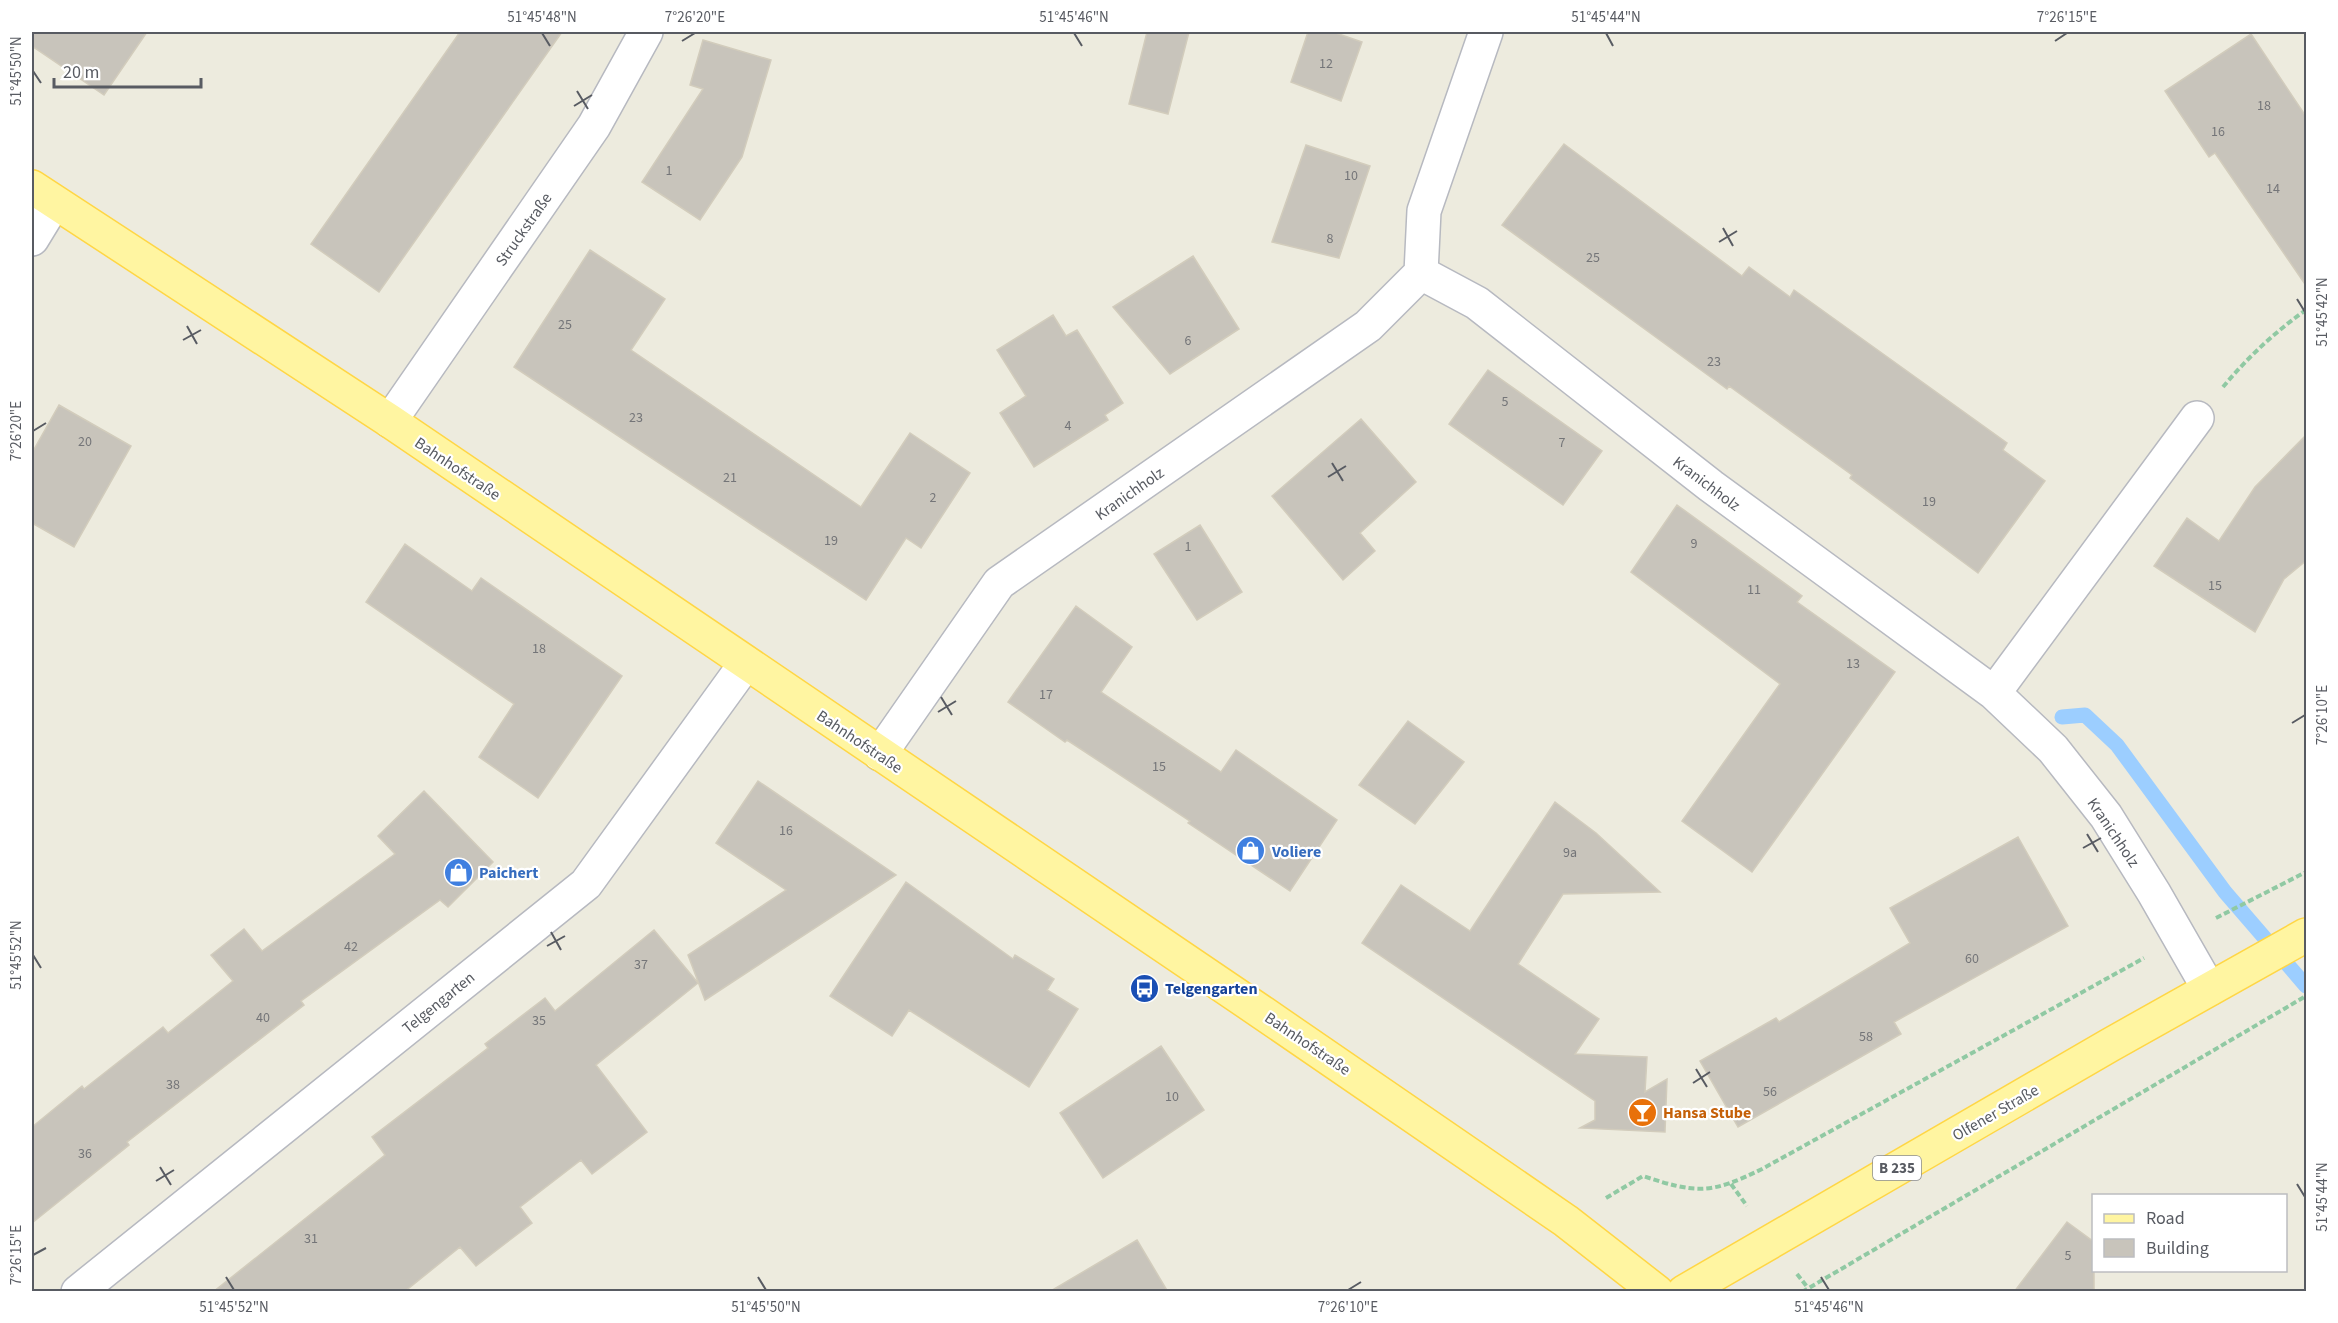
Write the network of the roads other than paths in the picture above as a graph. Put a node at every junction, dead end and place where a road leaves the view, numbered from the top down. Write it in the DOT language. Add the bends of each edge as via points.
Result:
graph roads {
  1 [pos="646,32"];
  2 [pos="1486,32"];
  3 [pos="43,195"];
  4 [pos="32,239"];
  5 [pos="1421,273"];
  6 [pos="2197,418"];
  7 [pos="390,421"];
  8 [pos="746,663"];
  9 [pos="1994,693"];
  10 [pos="880,754"];
  11 [pos="2302,938"];
  12 [pos="2209,989"];
  13 [pos="78,1292"];
  14 [pos="1657,1292"];
  15 [pos="1684,1292"];
  1 -- 7 [label="street, Struckstraße" via="594,126"];
  2 -- 5 [label="street" via="1424,211"];
  3 -- 4 [label="street"];
  3 -- 7 [label="main road, Bahnhofstraße"];
  5 -- 9 [label="street, Kranichholz" via="1477,303 1710,486"];
  5 -- 10 [label="street, Kranichholz" via="1368,326 999,583"];
  6 -- 9 [label="street"];
  7 -- 8 [label="main road, Bahnhofstraße"];
  8 -- 10 [label="main road, Bahnhofstraße"];
  8 -- 13 [label="street, Telgengarten" via="586,884"];
  9 -- 12 [label="street, Kranichholz" via="2053,749 2106,816"];
  10 -- 14 [label="main road, Bahnhofstraße" via="1566,1221"];
  11 -- 12 [label="main road, Olfener Straße / B 235"];
  12 -- 15 [label="main road, Olfener Straße / B 235"];
}
